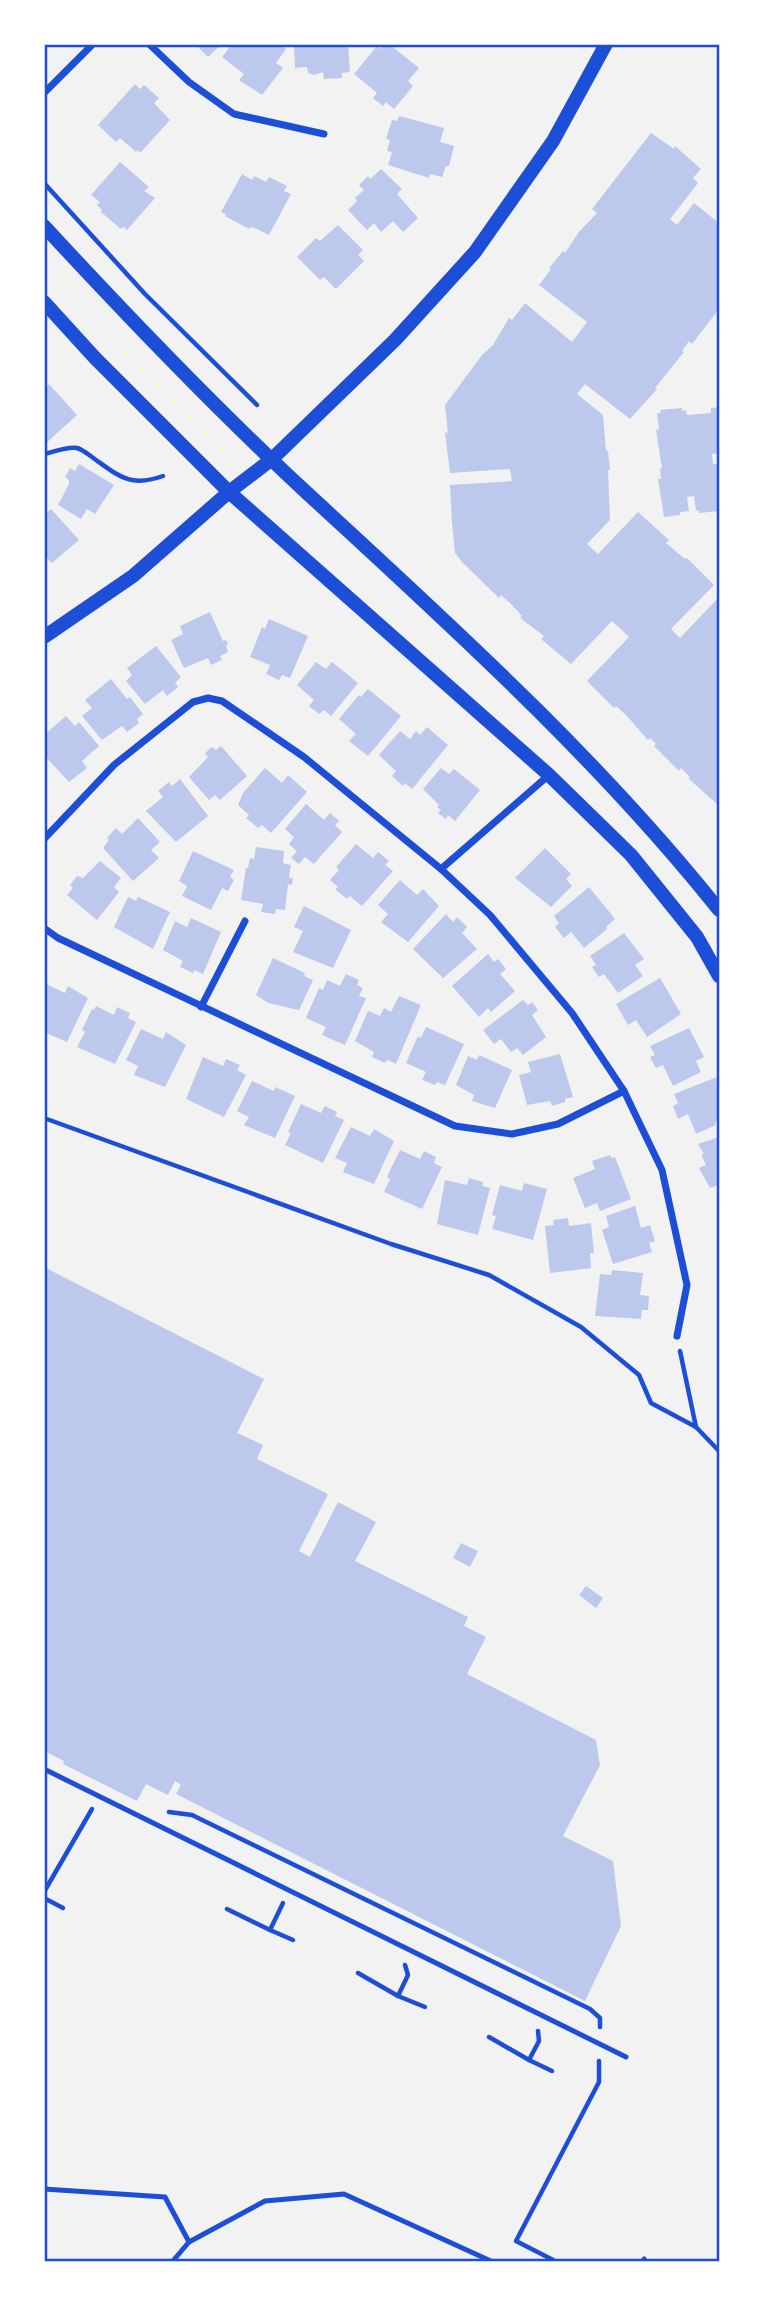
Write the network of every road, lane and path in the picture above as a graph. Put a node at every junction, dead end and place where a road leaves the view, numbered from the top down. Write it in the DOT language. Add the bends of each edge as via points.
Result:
graph roads {
  1 [pos="93,44"];
  2 [pos="149,44"];
  3 [pos="607,44"];
  4 [pos="44,93"];
  5 [pos="324,135"];
  6 [pos="44,183"];
  7 [pos="44,226"];
  8 [pos="44,302"];
  9 [pos="257,405"];
  10 [pos="44,454"];
  11 [pos="272,459"];
  12 [pos="163,476"];
  13 [pos="229,492"];
  14 [pos="44,637"];
  15 [pos="549,775"];
  16 [pos="44,839"];
  17 [pos="441,869"];
  18 [pos="719,910"];
  19 [pos="245,921"];
  20 [pos="44,928"];
  21 [pos="719,976"];
  22 [pos="201,1007"];
  23 [pos="624,1091"];
  24 [pos="44,1118"];
  25 [pos="677,1336"];
  26 [pos="696,1427"];
  27 [pos="719,1451"];
  28 [pos="44,1769"];
  29 [pos="99,1797"];
  30 [pos="165,1812"];
  31 [pos="301,1868"];
  32 [pos="289,1891"];
  33 [pos="44,1892"];
  34 [pos="44,1898"];
  35 [pos="63,1908"];
  36 [pos="227,1909"];
  37 [pos="383,1909"];
  38 [pos="270,1930"];
  39 [pos="293,1940"];
  40 [pos="397,1944"];
  41 [pos="358,1973"];
  42 [pos="533,1981"];
  43 [pos="398,1996"];
  44 [pos="425,2007"];
  45 [pos="537,2013"];
  46 [pos="489,2037"];
  47 [pos="600,2044"];
  48 [pos="626,2057"];
  49 [pos="529,2060"];
  50 [pos="552,2071"];
  51 [pos="44,2189"];
  52 [pos="189,2242"];
  53 [pos="172,2262"];
  54 [pos="493,2262"];
  55 [pos="557,2262"];
  1 -- 4 [label="street"];
  2 -- 5 [label="street" via="189,82 234,114"];
  3 -- 11 [label="main road" via="553,141 475,252 395,340"];
  6 -- 9 [label="path" via="145,294"];
  7 -- 11 [label="main road" via="148,338"];
  8 -- 13 [label="main road"];
  10 -- 12 [label="path" via="73,447 130,481"];
  11 -- 13 [label="main road"];
  11 -- 18 [label="main road" via="578,748 670,848"];
  13 -- 14 [label="main road" via="133,576"];
  13 -- 15 [label="main road"];
  15 -- 17 [label="street"];
  15 -- 21 [label="main road" via="631,855 697,937"];
  16 -- 17 [label="street" via="114,765 193,702 208,698 222,701 304,757"];
  17 -- 23 [label="street" via="490,915 572,1013"];
  19 -- 22 [label="street"];
  20 -- 22 [label="street"];
  22 -- 23 [label="street" via="455,1126 512,1135 558,1124"];
  23 -- 25 [label="street" via="665,1182 687,1285"];
  24 -- 26 [label="path" via="489,1275 581,1327 639,1375 651,1403"];
  25 -- 26 [label="path"];
  26 -- 27 [label="path"];
  28 -- 29 [label="lane"];
  29 -- 32 [label="lane"];
  29 -- 33 [label="path"];
  30 -- 31 [label="path" via="192,1815"];
  31 -- 32 [label="path"];
  31 -- 37 [label="path"];
  32 -- 38 [label="path"];
  32 -- 40 [label="lane"];
  34 -- 35 [label="path"];
  36 -- 38 [label="path"];
  37 -- 40 [label="path"];
  37 -- 42 [label="path"];
  38 -- 39 [label="path"];
  40 -- 43 [label="path" via="408,1975"];
  40 -- 45 [label="lane"];
  41 -- 43 [label="path"];
  42 -- 45 [label="path"];
  42 -- 47 [label="path" via="600,2018"];
  43 -- 44 [label="path"];
  45 -- 47 [label="lane"];
  45 -- 49 [label="path" via="539,2041"];
  46 -- 49 [label="path"];
  47 -- 48 [label="lane"];
  47 -- 55 [label="path" via="599,2082 516,2241"];
  49 -- 50 [label="path"];
  51 -- 52 [label="lane" via="166,2197"];
  52 -- 53 [label="lane"];
  52 -- 54 [label="lane" via="265,2201 344,2194"];
}
